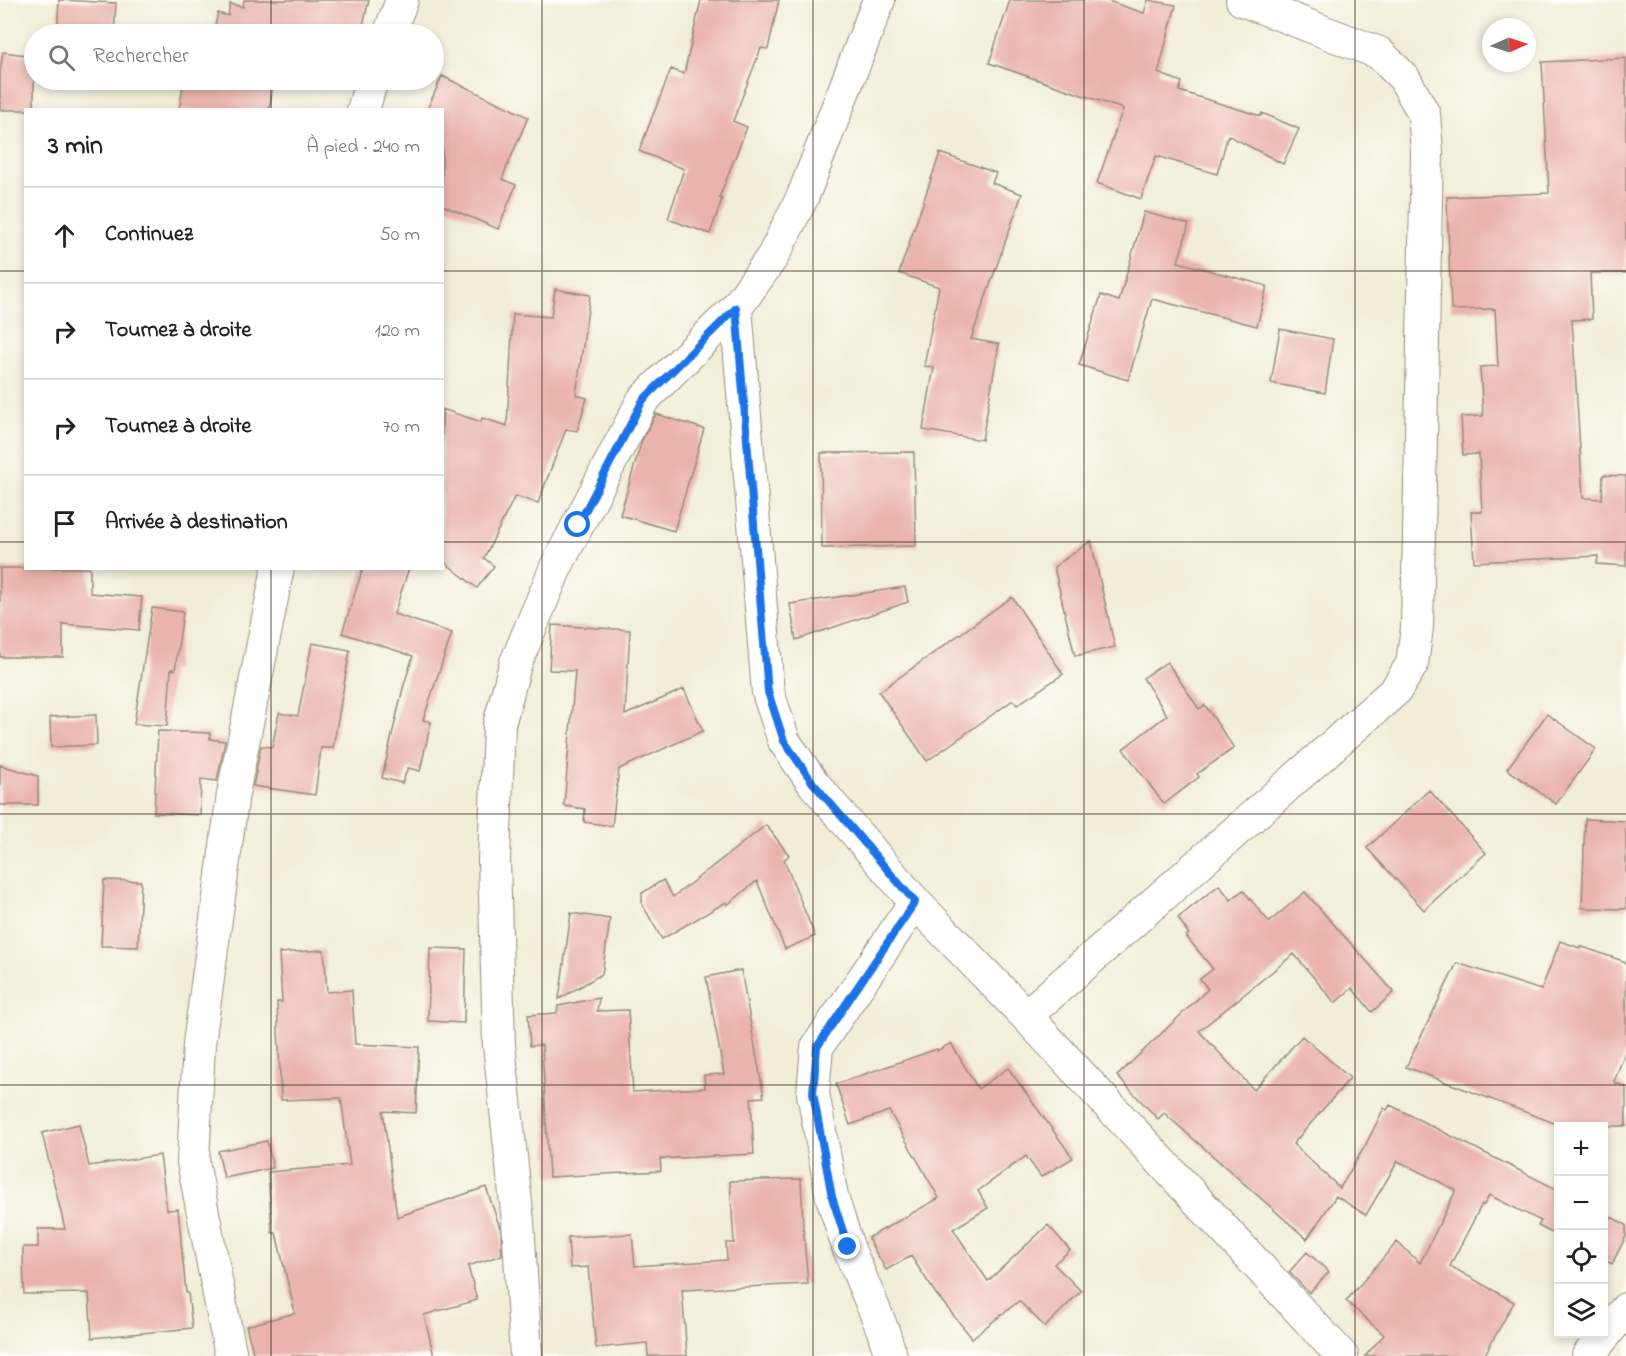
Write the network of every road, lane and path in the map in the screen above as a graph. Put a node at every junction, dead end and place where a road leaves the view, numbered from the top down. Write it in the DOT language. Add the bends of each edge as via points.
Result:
graph roads {
  1 [pos="402,0"];
  2 [pos="879,0"];
  3 [pos="1242,0"];
  4 [pos="393,24"];
  5 [pos="369,90"];
  6 [pos="364,108"];
  7 [pos="736,308"];
  8 [pos="278,570"];
  9 [pos="915,902"];
  10 [pos="1026,1016"];
  11 [pos="1626,1309"];
  12 [pos="231,1356"];
  13 [pos="526,1356"];
  14 [pos="891,1356"];
  15 [pos="1342,1356"];
  16 [pos="1588,1356"];
  1 -- 4 [label="street"];
  2 -- 7 [label="street" via="803,196 773,256"];
  3 -- 10 [label="street" via="1379,53 1404,78 1424,114 1427,163 1413,664 1396,690"];
  5 -- 6 [label="street"];
  7 -- 9 [label="street" via="768,692 784,741 813,783"];
  7 -- 13 [label="street" via="643,400 556,567 515,665 499,725 494,860 499,1045 518,1222"];
  8 -- 12 [label="street" via="233,794 199,1044 193,1162"];
  9 -- 10 [label="street"];
  9 -- 14 [label="street" via="817,1047 813,1093 832,1197"];
  10 -- 15 [label="street"];
  11 -- 16 [label="street"];
}
